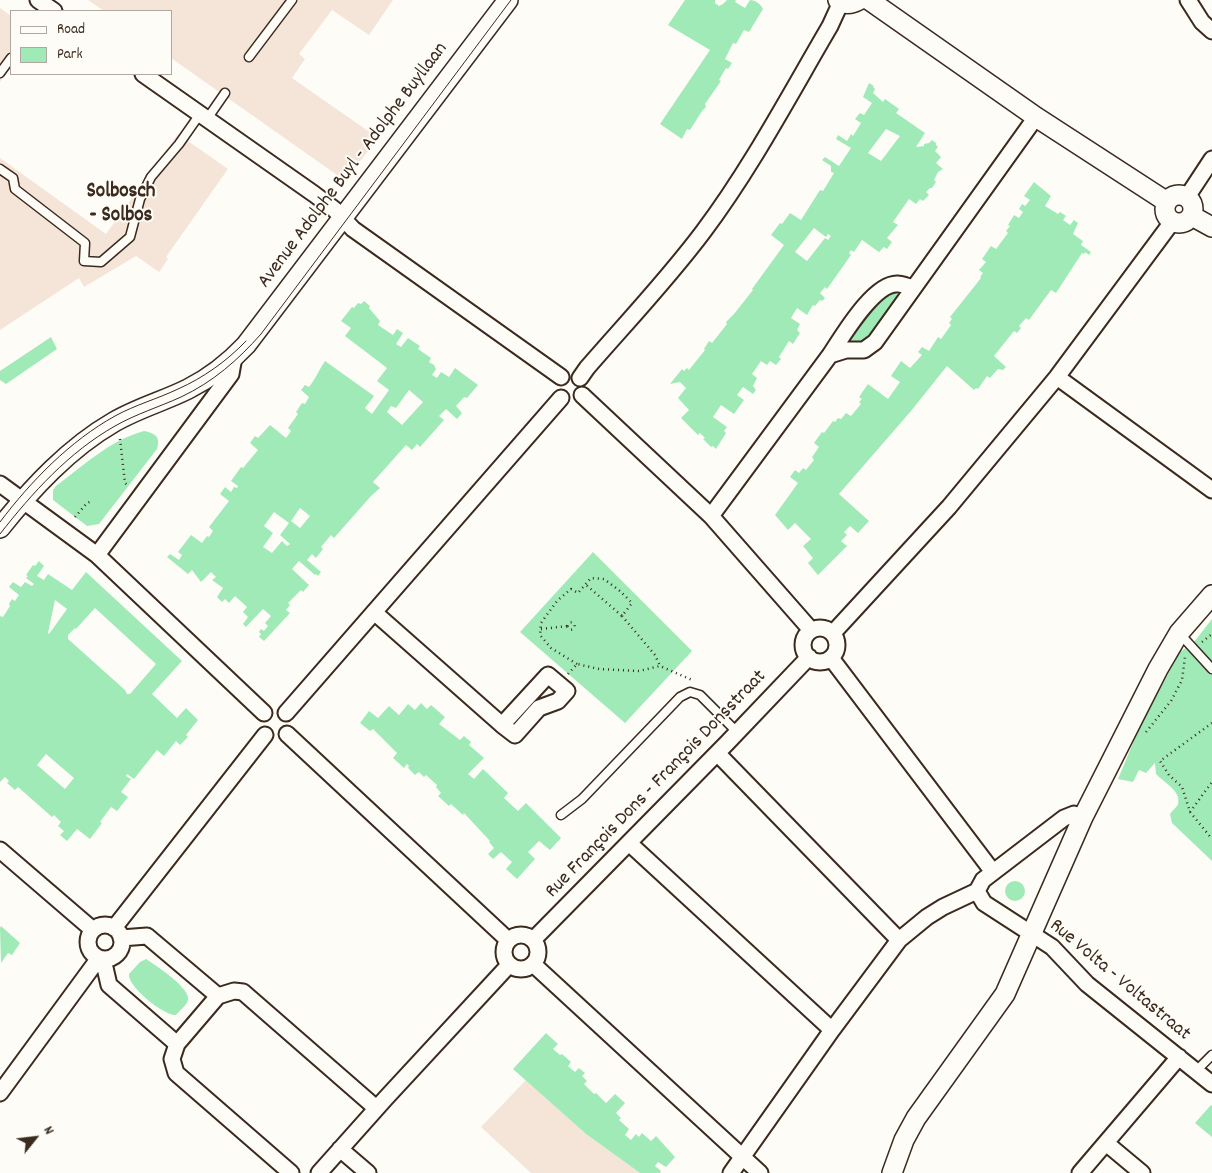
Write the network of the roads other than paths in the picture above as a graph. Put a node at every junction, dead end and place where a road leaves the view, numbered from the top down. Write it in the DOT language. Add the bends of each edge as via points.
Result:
graph roads {
  1 [pos="279,0"];
  2 [pos="508,0"];
  3 [pos="869,0"];
  4 [pos="1188,0"];
  5 [pos="846,1"];
  6 [pos="290,3"];
  7 [pos="1212,31"];
  8 [pos="249,58"];
  9 [pos="10,59"];
  10 [pos="0,73"];
  11 [pos="143,75"];
  12 [pos="225,93"];
  13 [pos="203,117"];
  14 [pos="1036,117"];
  15 [pos="1212,159"];
  16 [pos="0,169"];
  17 [pos="1187,197"];
  18 [pos="1167,202"];
  19 [pos="1192,216"];
  20 [pos="343,218"];
  21 [pos="1172,222"];
  22 [pos="1212,227"];
  23 [pos="913,288"];
  24 [pos="830,355"];
  25 [pos="234,358"];
  26 [pos="561,377"];
  27 [pos="1057,377"];
  28 [pos="580,378"];
  29 [pos="189,388"];
  30 [pos="582,395"];
  31 [pos="561,398"];
  32 [pos="205,409"];
  33 [pos="0,484"];
  34 [pos="1212,490"];
  35 [pos="23,500"];
  36 [pos="711,516"];
  37 [pos="0,528"];
  38 [pos="96,555"];
  39 [pos="1212,595"];
  40 [pos="374,612"];
  41 [pos="811,630"];
  42 [pos="832,633"];
  43 [pos="1179,633"];
  44 [pos="809,657"];
  45 [pos="831,658"];
  46 [pos="1212,669"];
  47 [pos="559,684"];
  48 [pos="264,713"];
  49 [pos="286,713"];
  50 [pos="737,732"];
  51 [pos="287,734"];
  52 [pos="265,735"];
  53 [pos="717,753"];
  54 [pos="561,815"];
  55 [pos="1083,817"];
  56 [pos="629,843"];
  57 [pos="0,850"];
  58 [pos="993,872"];
  59 [pos="977,891"];
  60 [pos="93,930"];
  61 [pos="118,933"];
  62 [pos="1031,934"];
  63 [pos="508,940"];
  64 [pos="533,940"];
  65 [pos="899,940"];
  66 [pos="101,959"];
  67 [pos="534,964"];
  68 [pos="509,965"];
  69 [pos="218,996"];
  70 [pos="832,1030"];
  71 [pos="177,1044"];
  72 [pos="1212,1055"];
  73 [pos="1179,1057"];
  74 [pos="1196,1071"];
  75 [pos="1212,1084"];
  76 [pos="0,1093"];
  77 [pos="376,1108"];
  78 [pos="1106,1143"];
  79 [pos="340,1149"];
  80 [pos="743,1157"];
  81 [pos="896,1172"];
  82 [pos="291,1173"];
  83 [pos="319,1173"];
  84 [pos="368,1173"];
  85 [pos="731,1173"];
  86 [pos="760,1173"];
  87 [pos="1080,1173"];
  88 [pos="1142,1173"];
  1 -- 6 [label="lane"];
  2 -- 20 [label="street, Avenue Adolphe Buyl - Adolphe Buyllaan"];
  3 -- 14 [label="street"];
  4 -- 7 [label="street"];
  5 -- 28 [label="street" via="737,184 674,269"];
  6 -- 8 [label="lane"];
  9 -- 10 [label="lane"];
  11 -- 13 [label="street"];
  12 -- 13 [label="lane"];
  13 -- 16 [label="lane" via="152,177 138,206 130,237 101,262 84,261 85,243 15,189 13,178"];
  13 -- 20 [label="street"];
  14 -- 18 [label="street"];
  14 -- 23 [label="street"];
  15 -- 17 [label="street"];
  17 -- 18 [label="street" via="1178,195"];
  17 -- 19 [label="street" via="1192,204"];
  18 -- 21 [label="street" via="1165,213"];
  19 -- 21 [label="street" via="1183,224"];
  19 -- 22 [label="street"];
  20 -- 25 [label="street, Avenue Adolphe Buyl - Adolphe Buyllaan"];
  20 -- 26 [label="street"];
  21 -- 27 [label="street"];
  23 -- 24 [label="street" via="876,342 864,350 846,350"];
  23 -- 24 [label="street" via="898,284 876,292"];
  24 -- 36 [label="street"];
  25 -- 29 [label="street, Avenue Adolphe Buyl - Adolphe Buyllaan"];
  25 -- 32 [label="street" via="232,374"];
  26 -- 28 [label="street" via="571,374"];
  26 -- 31 [label="street" via="556,388"];
  27 -- 34 [label="street"];
  27 -- 42 [label="street" via="949,507"];
  28 -- 30 [label="street" via="584,383"];
  29 -- 32 [label="street" via="204,399"];
  29 -- 35 [label="street, Avenue Adolphe Buyl - Adolphe Buyllaan" via="132,413 92,436"];
  30 -- 31 [label="street" via="572,401"];
  30 -- 36 [label="street"];
  31 -- 40 [label="street"];
  32 -- 38 [label="street"];
  33 -- 35 [label="street"];
  35 -- 37 [label="street, Avenue Adolphe Buyl - Adolphe Buyllaan"];
  35 -- 38 [label="street"];
  36 -- 41 [label="street"];
  38 -- 48 [label="street"];
  39 -- 43 [label="street"];
  40 -- 47 [label="street" via="502,725 548,675"];
  40 -- 49 [label="street"];
  41 -- 42 [label="street" via="824,628"];
  41 -- 44 [label="street" via="803,643"];
  42 -- 45 [label="street" via="837,646"];
  43 -- 46 [label="lane"];
  43 -- 55 [label="street"];
  44 -- 45 [label="street" via="817,661"];
  44 -- 50 [label="street, Rue François Dons - François Donsstraat"];
  45 -- 58 [label="street"];
  48 -- 49 [label="street" via="277,709"];
  48 -- 52 [label="street" via="260,724"];
  49 -- 51 [label="street" via="290,725"];
  50 -- 53 [label="street, Rue François Dons - François Donsstraat"];
  50 -- 54 [label="lane" via="700,695 690,692 680,697 582,799"];
  51 -- 52 [label="street" via="278,739"];
  51 -- 63 [label="street"];
  52 -- 61 [label="street"];
  53 -- 56 [label="street, Rue François Dons - François Donsstraat"];
  53 -- 65 [label="street"];
  55 -- 58 [label="street" via="1074,814 1064,818"];
  55 -- 62 [label="street"];
  56 -- 64 [label="street, Rue François Dons - François Donsstraat"];
  56 -- 70 [label="street"];
  57 -- 60 [label="street"];
  58 -- 59 [label="street"];
  59 -- 62 [label="street, Rue Volta - Voltastraat" via="984,903"];
  59 -- 65 [label="street" via="935,912"];
  60 -- 61 [label="street" via="103,925"];
  60 -- 66 [label="street" via="88,946"];
  61 -- 66 [label="street" via="122,946 118,954 111,959"];
  61 -- 69 [label="street" via="148,936"];
  62 -- 73 [label="street, Rue Volta - Voltastraat" via="1052,947 1087,984"];
  62 -- 81 [label="street" via="1005,994 916,1118 904,1140"];
  63 -- 64 [label="street" via="521,935"];
  63 -- 68 [label="street" via="504,953"];
  64 -- 67 [label="street" via="538,952"];
  65 -- 70 [label="street"];
  66 -- 71 [label="street" via="108,986"];
  66 -- 76 [label="street"];
  67 -- 68 [label="street" via="522,970"];
  67 -- 80 [label="street"];
  68 -- 77 [label="street"];
  69 -- 71 [label="street"];
  69 -- 77 [label="street" via="242,992"];
  70 -- 80 [label="street"];
  71 -- 82 [label="street" via="172,1059 176,1073"];
  72 -- 74 [label="lane"];
  73 -- 74 [label="street, Rue Volta - Voltastraat"];
  73 -- 78 [label="street"];
  74 -- 75 [label="street, Rue Volta - Voltastraat"];
  77 -- 79 [label="street"];
  78 -- 87 [label="street"];
  78 -- 88 [label="street"];
  79 -- 83 [label="street"];
  79 -- 84 [label="street"];
  80 -- 85 [label="street"];
  80 -- 86 [label="street"];
}
